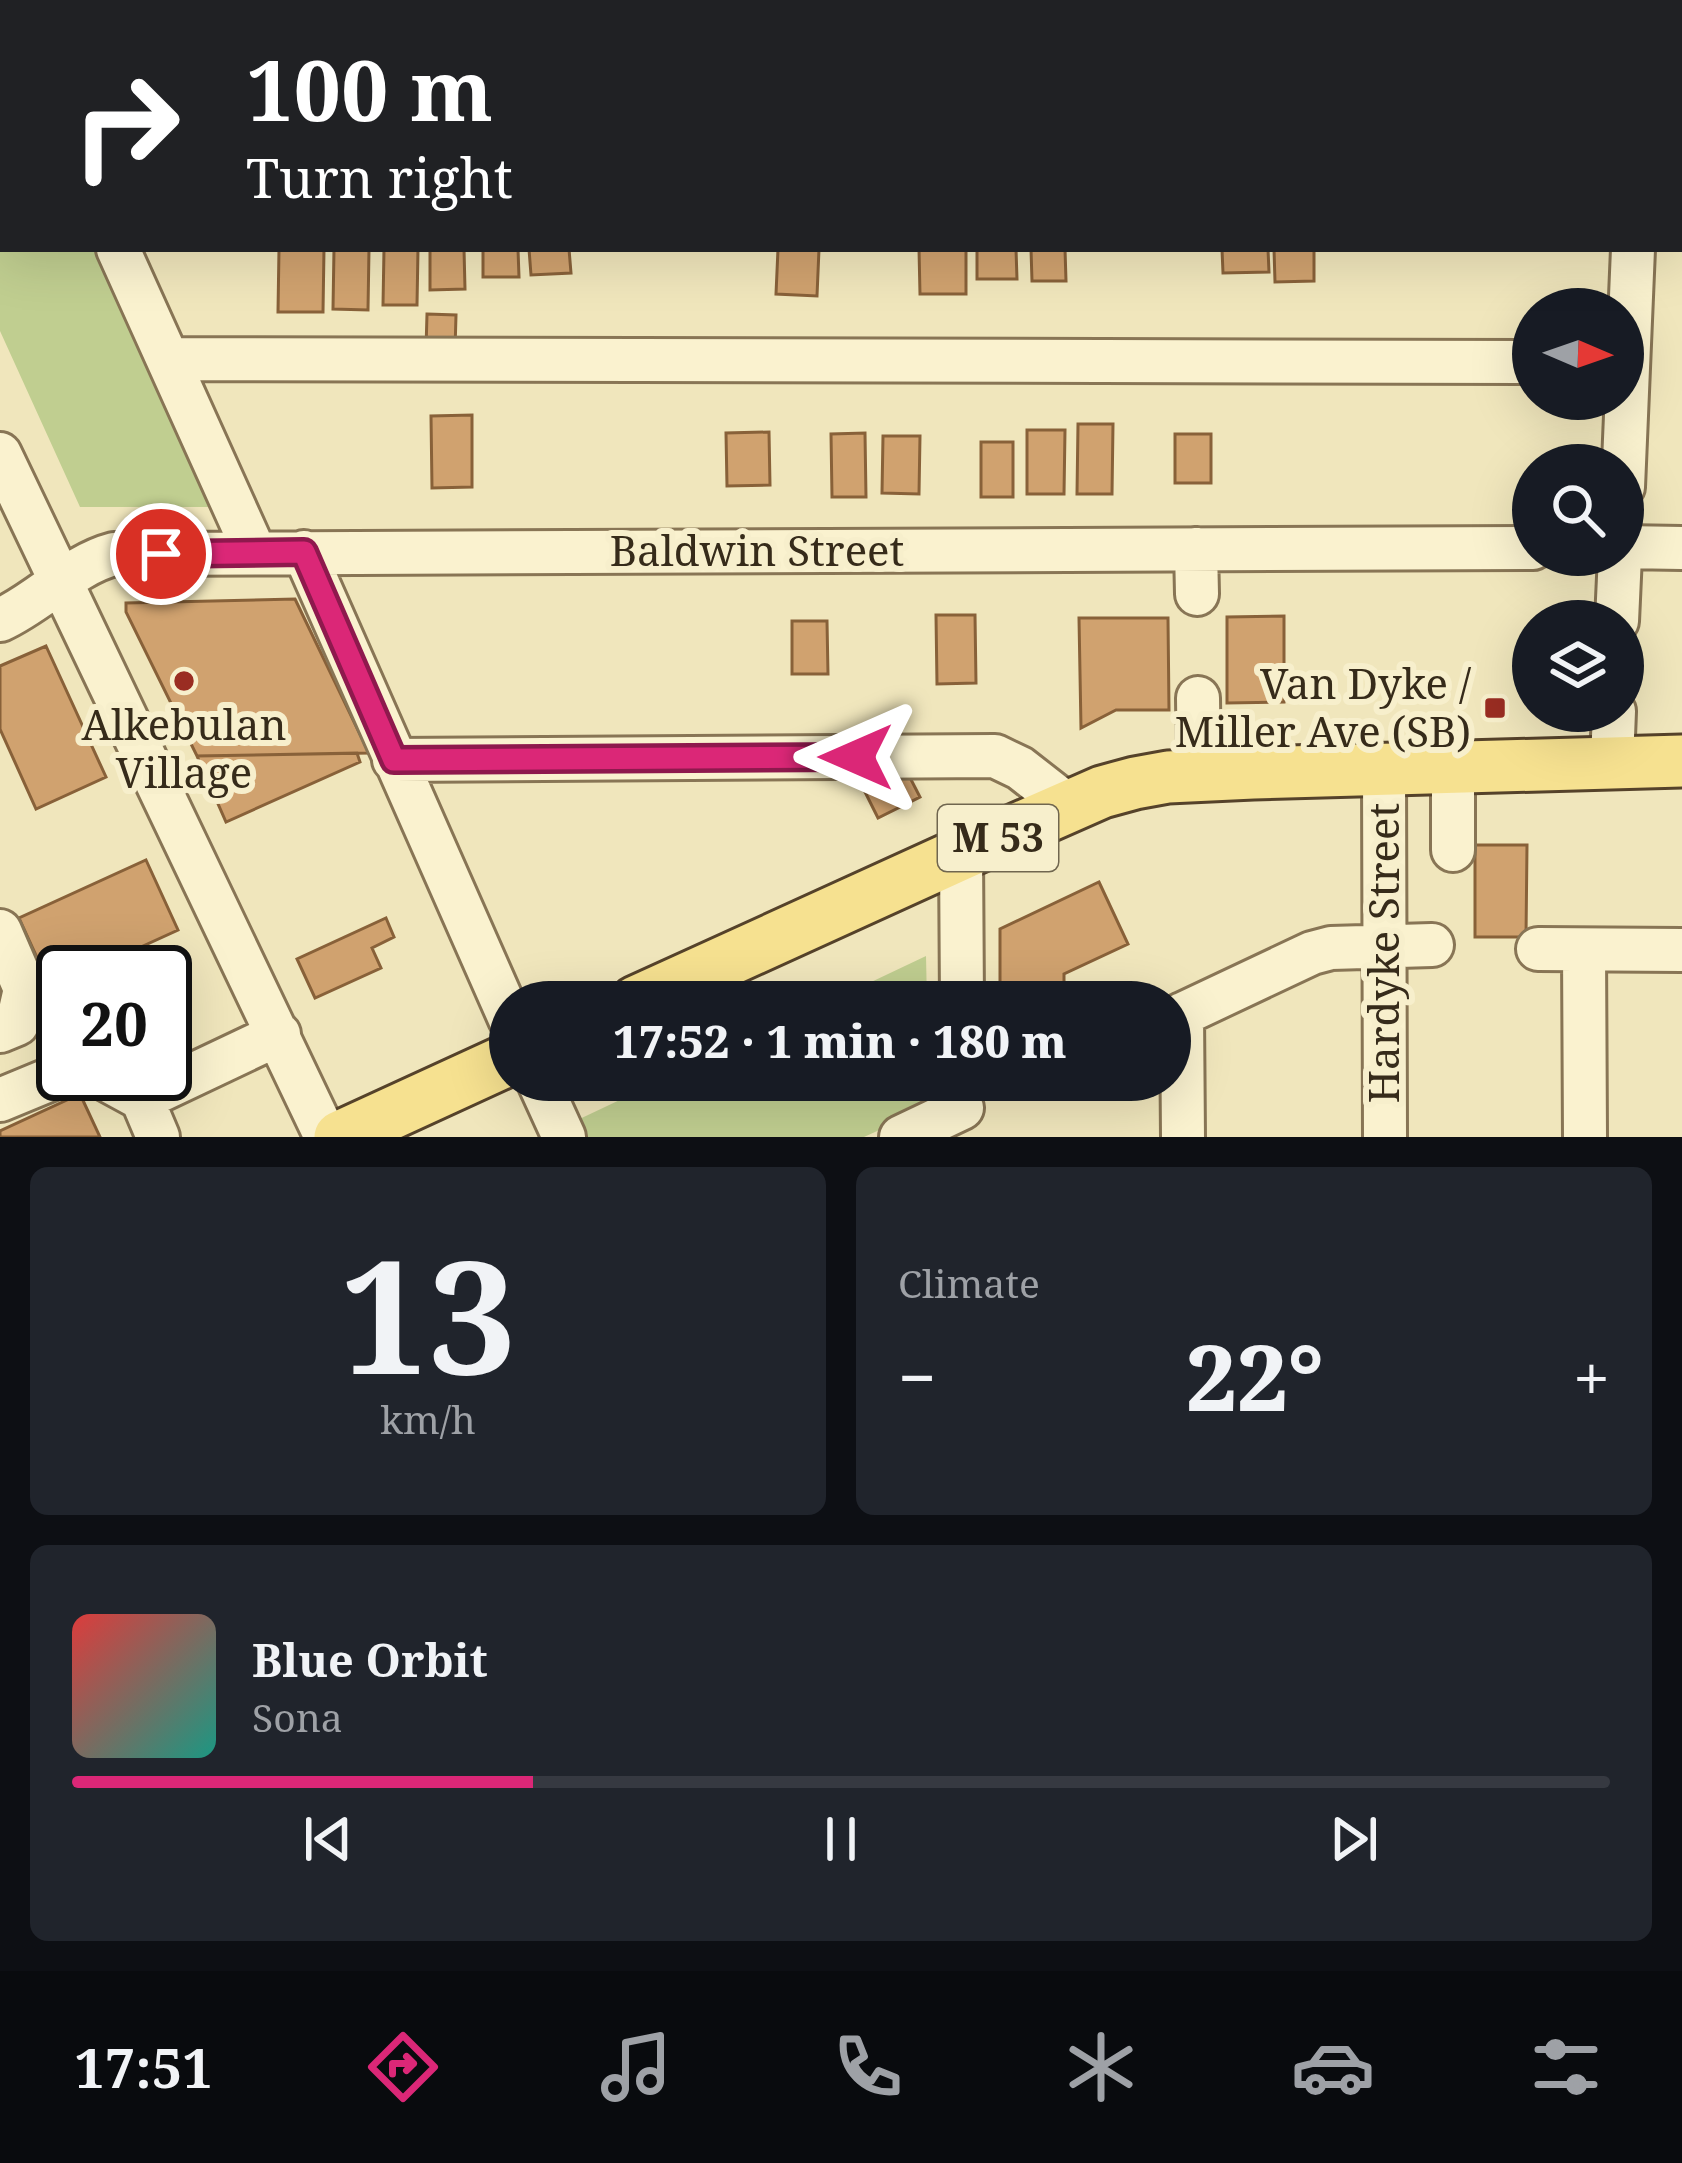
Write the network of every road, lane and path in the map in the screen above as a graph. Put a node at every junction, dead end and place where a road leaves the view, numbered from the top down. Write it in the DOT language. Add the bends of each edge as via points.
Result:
graph roads {
  1 [pos="119,252"];
  2 [pos="1633,252"];
  3 [pos="1631,288"];
  4 [pos="168,359"];
  5 [pos="1512,362"];
  6 [pos="0,454"];
  7 [pos="1512,548"];
  8 [pos="1682,548"];
  9 [pos="1196,549"];
  10 [pos="1644,550"];
  11 [pos="304,552"];
  12 [pos="254,553"];
  13 [pos="63,583"];
  14 [pos="1197,594"];
  15 [pos="0,620"];
  16 [pos="1198,698"];
  17 [pos="1613,732"];
  18 [pos="394,760"];
  19 [pos="1682,760"];
  20 [pos="1612,762"];
  21 [pos="1453,766"];
  22 [pos="1384,769"];
  23 [pos="1199,776"];
  24 [pos="1070,807"];
  25 [pos="1453,850"];
  26 [pos="961,854"];
  27 [pos="0,931"];
  28 [pos="1384,945"];
  29 [pos="1432,945"];
  30 [pos="1538,949"];
  31 [pos="1584,950"];
  32 [pos="1682,950"];
  33 [pos="493,981"];
  34 [pos="682,981"];
  35 [pos="962,981"];
  36 [pos="1191,1010"];
  37 [pos="1,1028"];
  38 [pos="279,1034"];
  39 [pos="489,1070"];
  40 [pos="36,1085"];
  41 [pos="0,1100"];
  42 [pos="548,1101"];
  43 [pos="1181,1101"];
  44 [pos="962,1108"];
  45 [pos="150,1118"];
  46 [pos="326,1137"];
  47 [pos="340,1137"];
  48 [pos="564,1137"];
  49 [pos="901,1137"];
  50 [pos="1183,1137"];
  51 [pos="1384,1137"];
  52 [pos="1585,1137"];
  1 -- 4 [label="street"];
  2 -- 3 [label="street"];
  4 -- 5 [label="street"];
  4 -- 12 [label="street"];
  6 -- 13 [label="street"];
  7 -- 9 [label="street, Baldwin Street"];
  8 -- 10 [label="street"];
  9 -- 11 [label="street, Baldwin Street"];
  9 -- 14 [label="street"];
  11 -- 12 [label="street, Baldwin Street"];
  11 -- 18 [label="street"];
  12 -- 13 [label="street, Baldwin Street" via="114,554"];
  13 -- 15 [label="street, Baldwin Street"];
  13 -- 38 [label="street"];
  16 -- 23 [label="street"];
  17 -- 20 [label="street"];
  18 -- 24 [label="street" via="995,756"];
  18 -- 33 [label="street"];
  19 -- 20 [label="main road, M 53"];
  20 -- 21 [label="main road, M 53"];
  21 -- 22 [label="main road, M 53"];
  21 -- 25 [label="street"];
  22 -- 23 [label="main road, M 53"];
  22 -- 28 [label="street, Hardyke Street"];
  23 -- 24 [label="main road, M 53" via="1135,783"];
  24 -- 26 [label="main road, M 53"];
  26 -- 34 [label="main road, M 53"];
  26 -- 35 [label="street"];
  27 -- 37 [label="street" via="25,989 17,1024"];
  28 -- 29 [label="street"];
  28 -- 36 [label="street" via="1312,953"];
  28 -- 51 [label="street, Hardyke Street"];
  30 -- 31 [label="street"];
  31 -- 32 [label="street"];
  31 -- 52 [label="street"];
  38 -- 45 [label="street"];
  38 -- 46 [label="street"];
  39 -- 47 [label="main road"];
  40 -- 41 [label="street"];
  42 -- 48 [label="street"];
  43 -- 50 [label="street"];
  44 -- 49 [label="street"];
}
